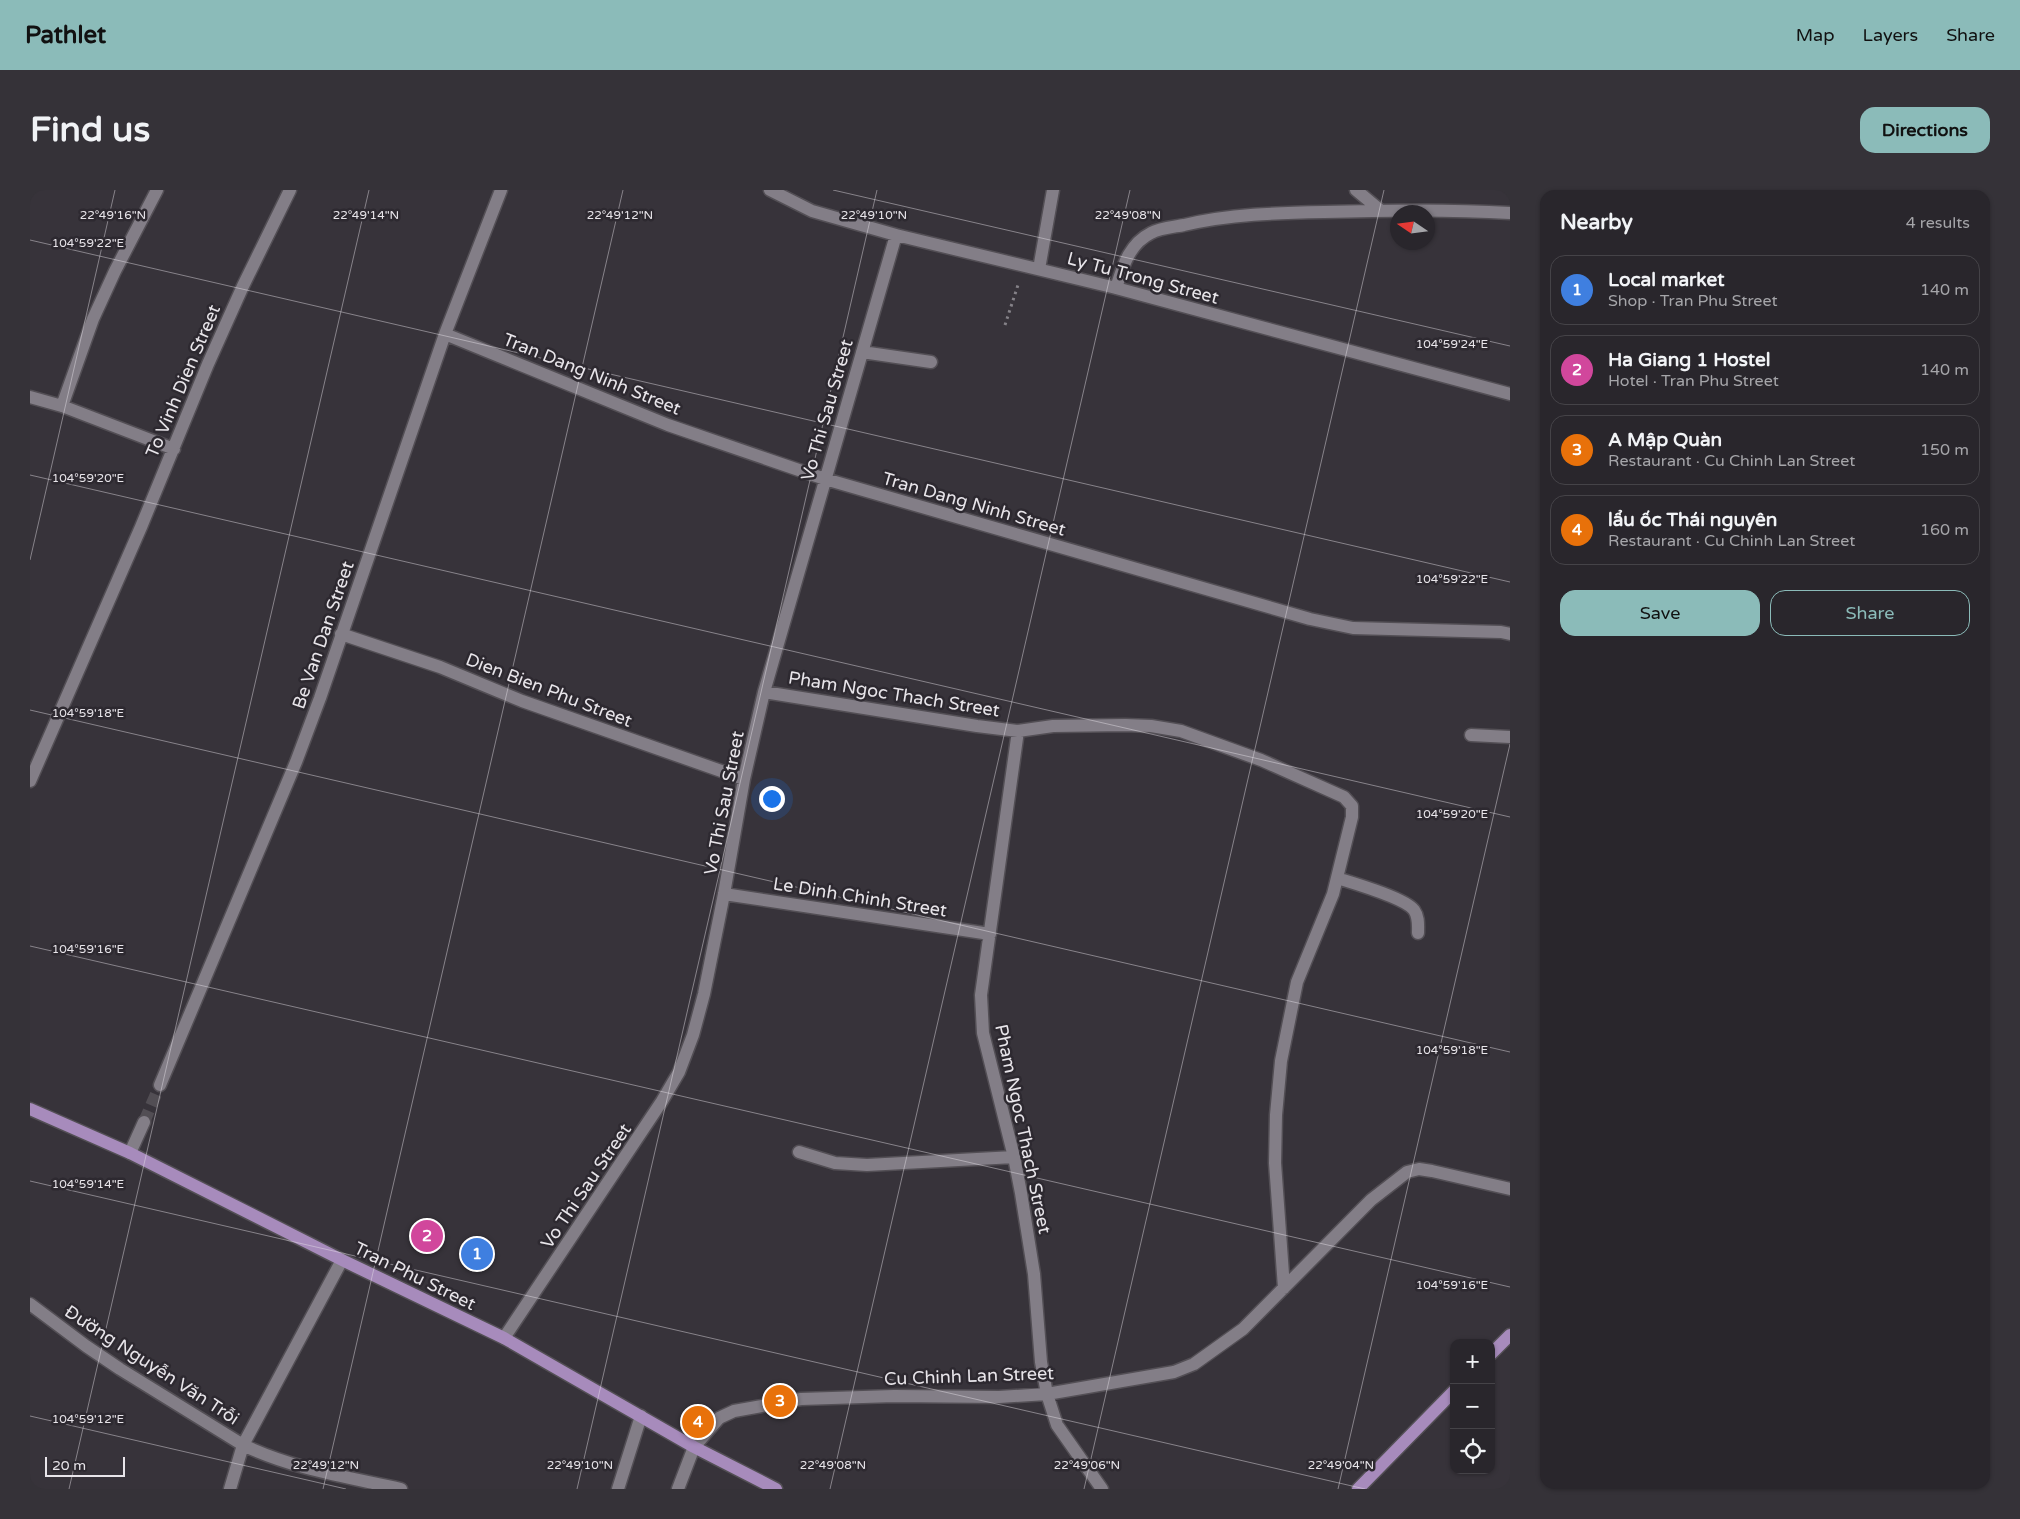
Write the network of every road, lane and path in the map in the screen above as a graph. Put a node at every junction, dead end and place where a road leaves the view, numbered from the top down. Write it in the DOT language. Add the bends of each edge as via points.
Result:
graph roads {
  1 [pos="156,190"];
  2 [pos="290,190"];
  3 [pos="501,190"];
  4 [pos="770,190"];
  5 [pos="1053,190"];
  6 [pos="1356,190"];
  7 [pos="1380,210"];
  8 [pos="1510,213"];
  9 [pos="896,234"];
  10 [pos="1024,265"];
  11 [pos="1038,269"];
  12 [pos="1116,288"];
  13 [pos="1005,325"];
  14 [pos="445,334"];
  15 [pos="862,352"];
  16 [pos="931,362"];
  17 [pos="1510,394"];
  18 [pos="30,397"];
  19 [pos="62,406"];
  20 [pos="174,449"];
  21 [pos="825,480"];
  22 [pos="341,634"];
  23 [pos="1510,634"];
  24 [pos="764,692"];
  25 [pos="1018,731"];
  26 [pos="1471,735"];
  27 [pos="1510,737"];
  28 [pos="744,779"];
  29 [pos="30,781"];
  30 [pos="1337,878"];
  31 [pos="724,894"];
  32 [pos="1418,933"];
  33 [pos="990,934"];
  34 [pos="160,1085"];
  35 [pos="30,1109"];
  36 [pos="144,1122"];
  37 [pos="800,1152"];
  38 [pos="130,1153"];
  39 [pos="1014,1156"];
  40 [pos="1510,1190"];
  41 [pos="342,1260"];
  42 [pos="1284,1288"];
  43 [pos="30,1304"];
  44 [pos="1510,1335"];
  45 [pos="504,1338"];
  46 [pos="1495,1350"];
  47 [pos="1047,1394"];
  48 [pos="1450,1396"];
  49 [pos="641,1416"];
  50 [pos="243,1445"];
  51 [pos="694,1447"];
  52 [pos="230,1489"];
  53 [pos="401,1489"];
  54 [pos="618,1489"];
  55 [pos="678,1489"];
  56 [pos="776,1489"];
  57 [pos="1102,1489"];
  58 [pos="1358,1489"];
  1 -- 19 [label="street" via="93,319"];
  2 -- 20 [label="street, To Vinh Dien Street" via="208,364"];
  3 -- 14 [label="street, Be Van Dan Street"];
  4 -- 9 [label="street, Ly Tu Trong Street" via="812,211"];
  5 -- 11 [label="street"];
  6 -- 7 [label="street"];
  7 -- 8 [label="street"];
  7 -- 12 [label="street" via="1233,216 1152,232 1135,244 1124,262"];
  9 -- 10 [label="street, Ly Tu Trong Street"];
  9 -- 15 [label="street, Vo Thi Sau Street"];
  10 -- 11 [label="street, Ly Tu Trong Street"];
  10 -- 13 [label="path"];
  11 -- 12 [label="street, Ly Tu Trong Street"];
  12 -- 17 [label="street, Ly Tu Trong Street"];
  14 -- 21 [label="street, Tran Dang Ninh Street" via="668,425"];
  14 -- 22 [label="street, Be Van Dan Street"];
  15 -- 16 [label="street"];
  15 -- 21 [label="street, Vo Thi Sau Street"];
  18 -- 19 [label="street"];
  19 -- 20 [label="street"];
  20 -- 29 [label="street, To Vinh Dien Street"];
  21 -- 23 [label="street, Tran Dang Ninh Street" via="1310,619 1353,628"];
  21 -- 24 [label="street, Vo Thi Sau Street"];
  22 -- 28 [label="street, Dien Bien Phu Street"];
  22 -- 34 [label="street, Be Van Dan Street" via="296,762"];
  24 -- 25 [label="street, Pham Ngoc Thach Street"];
  24 -- 28 [label="street, Vo Thi Sau Street"];
  25 -- 30 [label="street, Pham Ngoc Thach Street" via="1053,726 1126,725 1181,732 1261,760 1344,798 1352,806 1352,818"];
  25 -- 33 [label="street, Pham Ngoc Thach Street"];
  26 -- 27 [label="street"];
  28 -- 31 [label="street, Vo Thi Sau Street"];
  30 -- 32 [label="street" via="1413,908 1418,917"];
  30 -- 42 [label="street, Pham Ngoc Thach Street" via="1297,982 1281,1061 1275,1163"];
  31 -- 33 [label="street, Le Dinh Chinh Street"];
  31 -- 45 [label="street, Vo Thi Sau Street" via="704,994 679,1072 632,1149"];
  33 -- 39 [label="street, Pham Ngoc Thach Street" via="981,995 983,1033"];
  35 -- 38 [label="main road, Tran Phu Street"];
  36 -- 38 [label="street"];
  37 -- 39 [label="street" via="835,1163 867,1165"];
  38 -- 41 [label="main road, Tran Phu Street"];
  39 -- 47 [label="street, Pham Ngoc Thach Street" via="1034,1274"];
  40 -- 42 [label="street, Cu Chinh Lan Street" via="1432,1171 1419,1169 1407,1172 1371,1200"];
  41 -- 45 [label="main road, Tran Phu Street"];
  41 -- 50 [label="street"];
  42 -- 47 [label="street, Cu Chinh Lan Street" via="1243,1329 1194,1364 1174,1372"];
  43 -- 50 [label="street, Đường Nguyễn Văn Trỗi" via="113,1364"];
  44 -- 46 [label="main road"];
  45 -- 49 [label="main road, Tran Phu Street"];
  47 -- 51 [label="street, Cu Chinh Lan Street" via="801,1399 734,1411 719,1418"];
  47 -- 57 [label="street, Pham Ngoc Thach Street" via="1057,1425"];
  48 -- 58 [label="main road"];
  49 -- 51 [label="main road, Tran Phu Street"];
  49 -- 54 [label="street"];
  50 -- 52 [label="street, Đường Nguyễn Văn Trỗi"];
  50 -- 53 [label="street" via="301,1467"];
  51 -- 55 [label="street, Cu Chinh Lan Street"];
  51 -- 56 [label="main road, Tran Phu Street"];
}
